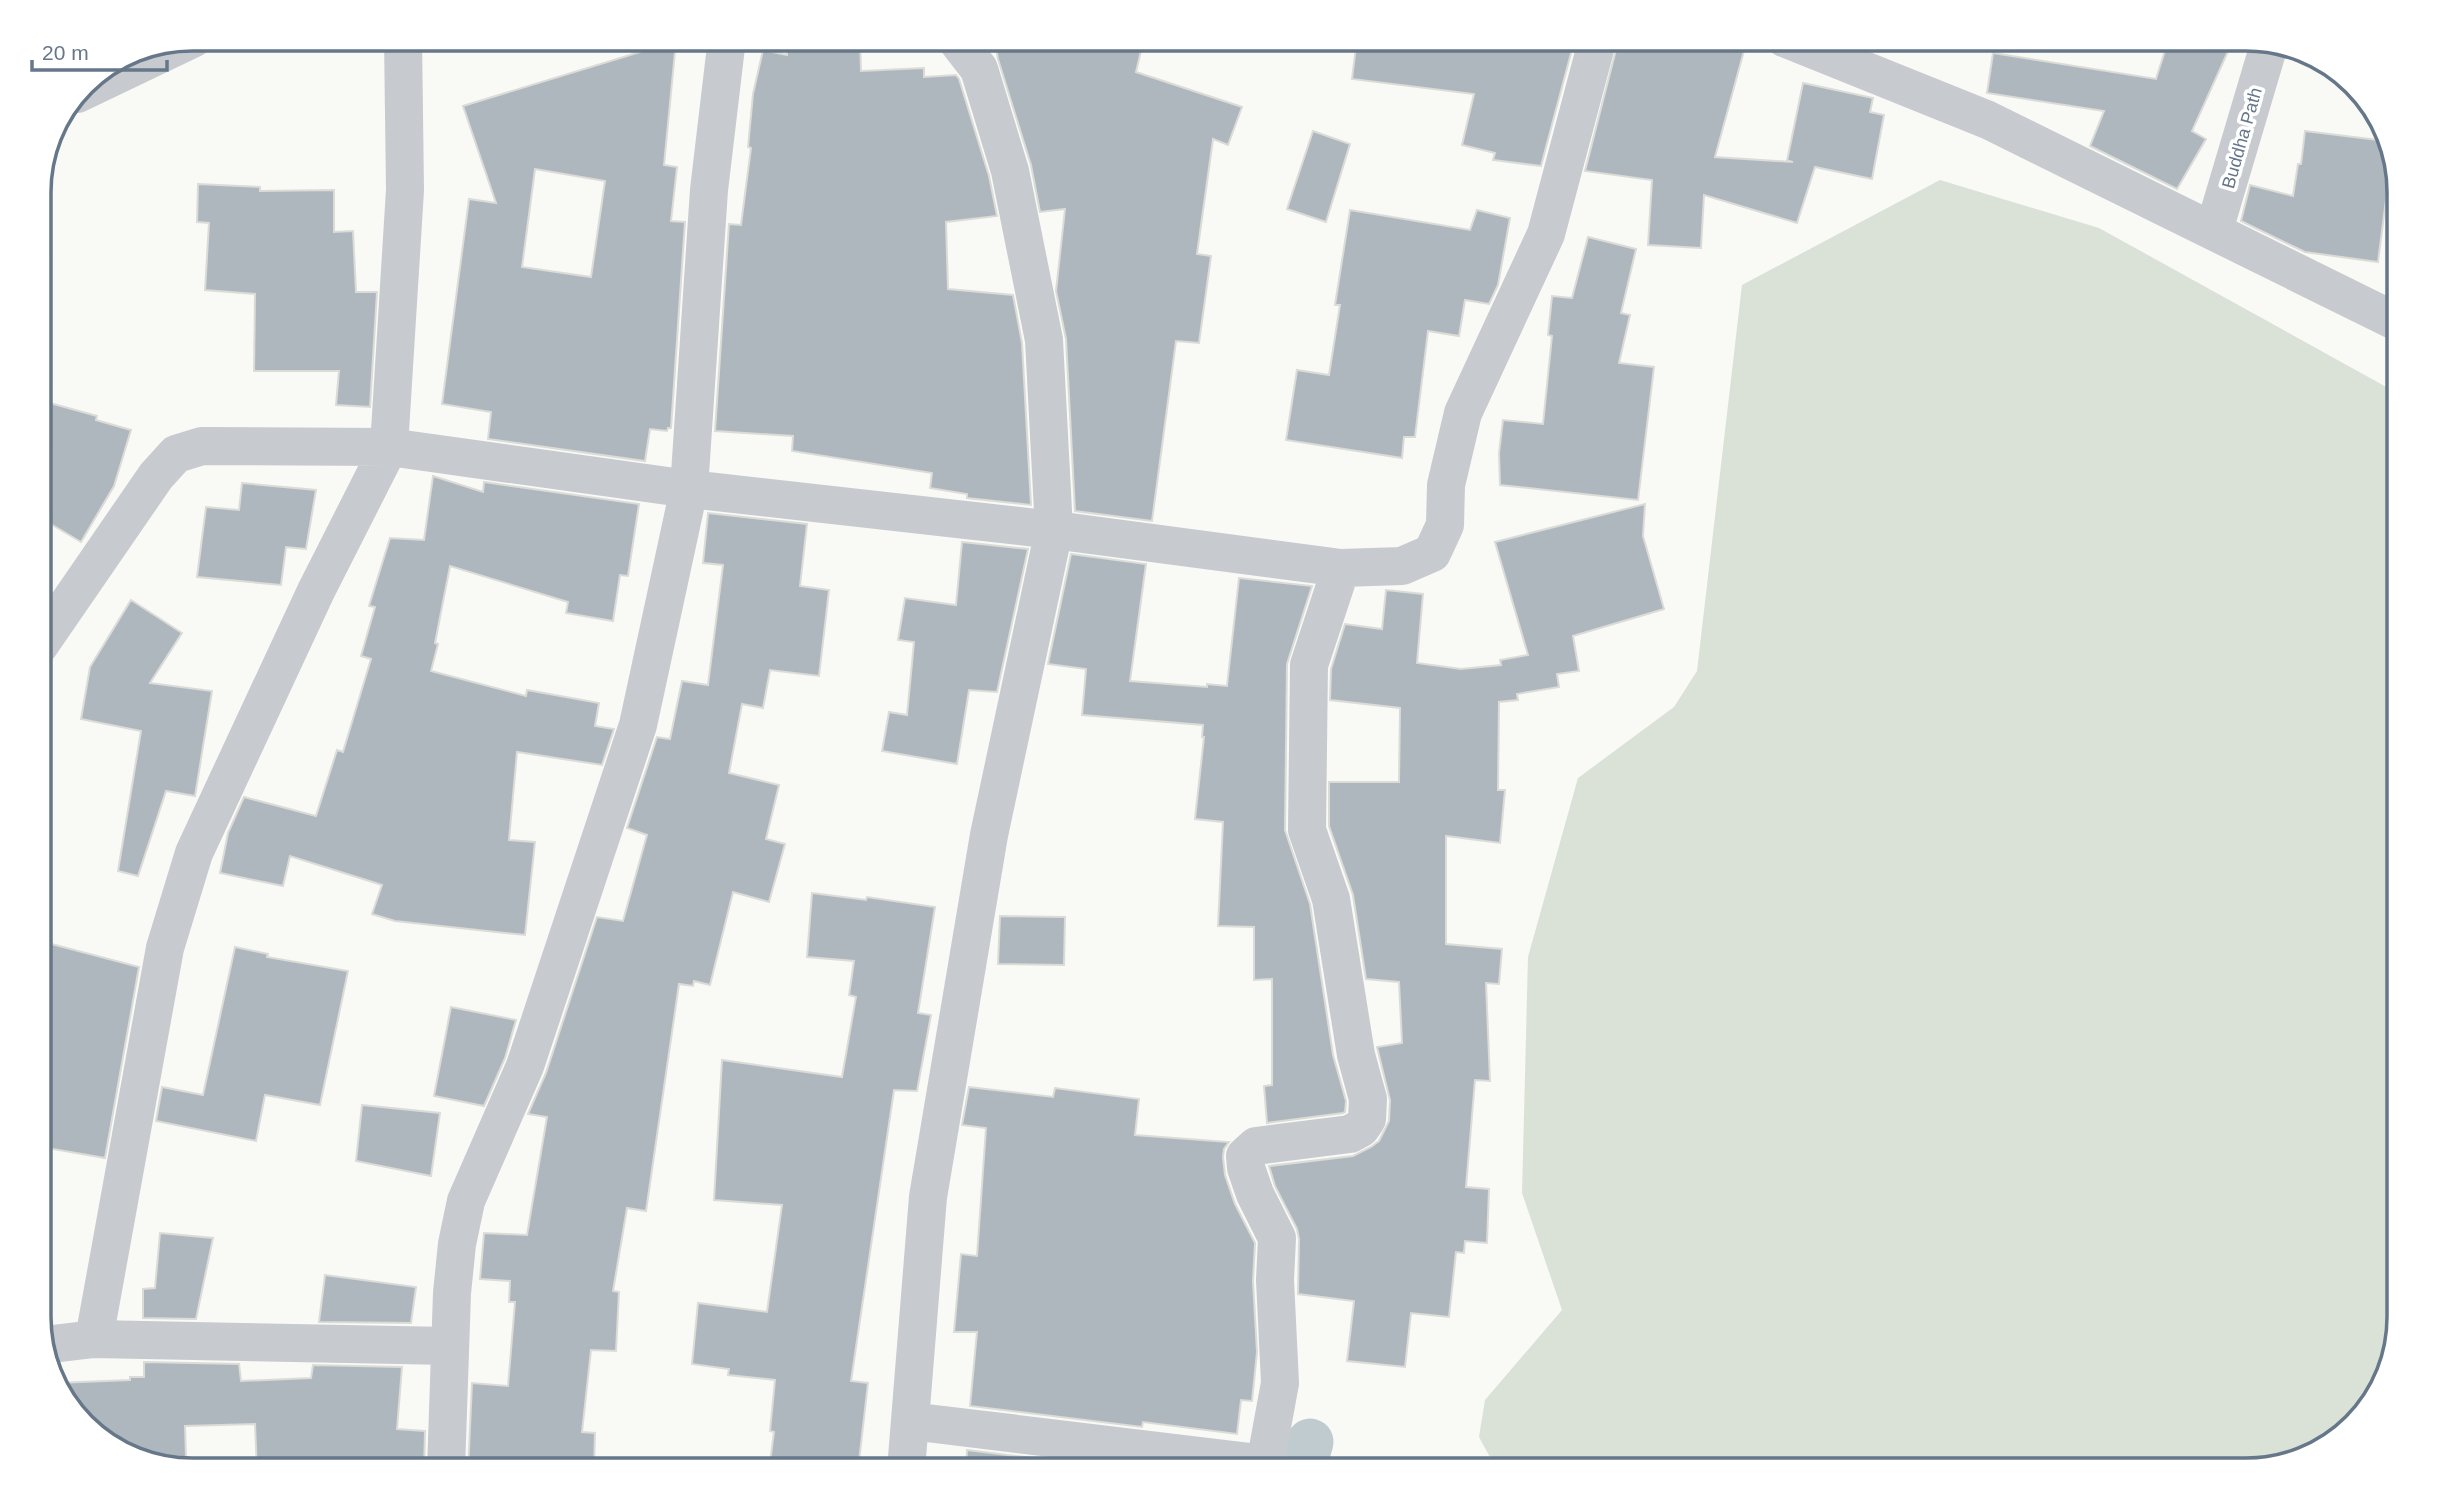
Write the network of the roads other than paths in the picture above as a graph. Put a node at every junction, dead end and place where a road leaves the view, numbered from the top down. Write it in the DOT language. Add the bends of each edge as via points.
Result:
graph roads {
  1 [pos="403,51"];
  2 [pos="725,51"];
  3 [pos="965,51"];
  4 [pos="1595,51"];
  5 [pos="1854,52"];
  6 [pos="2267,52"];
  7 [pos="157,56"];
  8 [pos="107,79"];
  9 [pos="2214,230"];
  10 [pos="2387,317"];
  11 [pos="389,447"];
  12 [pos="689,489"];
  13 [pos="1054,530"];
  14 [pos="1341,568"];
  15 [pos="51,629"];
  16 [pos="94,1339"];
  17 [pos="53,1344"];
  18 [pos="449,1346"];
  19 [pos="910,1421"];
  20 [pos="446,1458"];
  21 [pos="907,1458"];
  22 [pos="1196,1458"];
  23 [pos="1268,1458"];
  1 -- 11 [label="street" via="405,190"];
  2 -- 12 [label="street" via="709,190"];
  3 -- 13 [label="street" via="979,69 1010,171 1044,340"];
  4 -- 14 [label="street" via="1546,234 1463,413 1446,485 1445,525 1432,552 1402,566"];
  5 -- 9 [label="street"];
  6 -- 9 [label="street, Buddha Path"];
  7 -- 8 [label="street"];
  9 -- 10 [label="street"];
  11 -- 12 [label="street"];
  11 -- 15 [label="street" via="202,446 176,454"];
  11 -- 16 [label="street" via="194,853 165,947"];
  12 -- 13 [label="street"];
  12 -- 18 [label="street" via="638,725 525,1066 467,1201 457,1244"];
  13 -- 14 [label="street"];
  13 -- 19 [label="street" via="989,835 928,1197"];
  14 -- 23 [label="street" via="1310,665 1307,830 1331,899 1356,1055 1368,1099 1367,1119 1361,1129 1350,1134 1256,1146 1245,1156 1255,1194 1278,1238 1275,1280 1280,1383"];
  16 -- 17 [label="street"];
  16 -- 18 [label="street"];
  18 -- 20 [label="street"];
  19 -- 21 [label="street"];
  19 -- 22 [label="street"];
}
